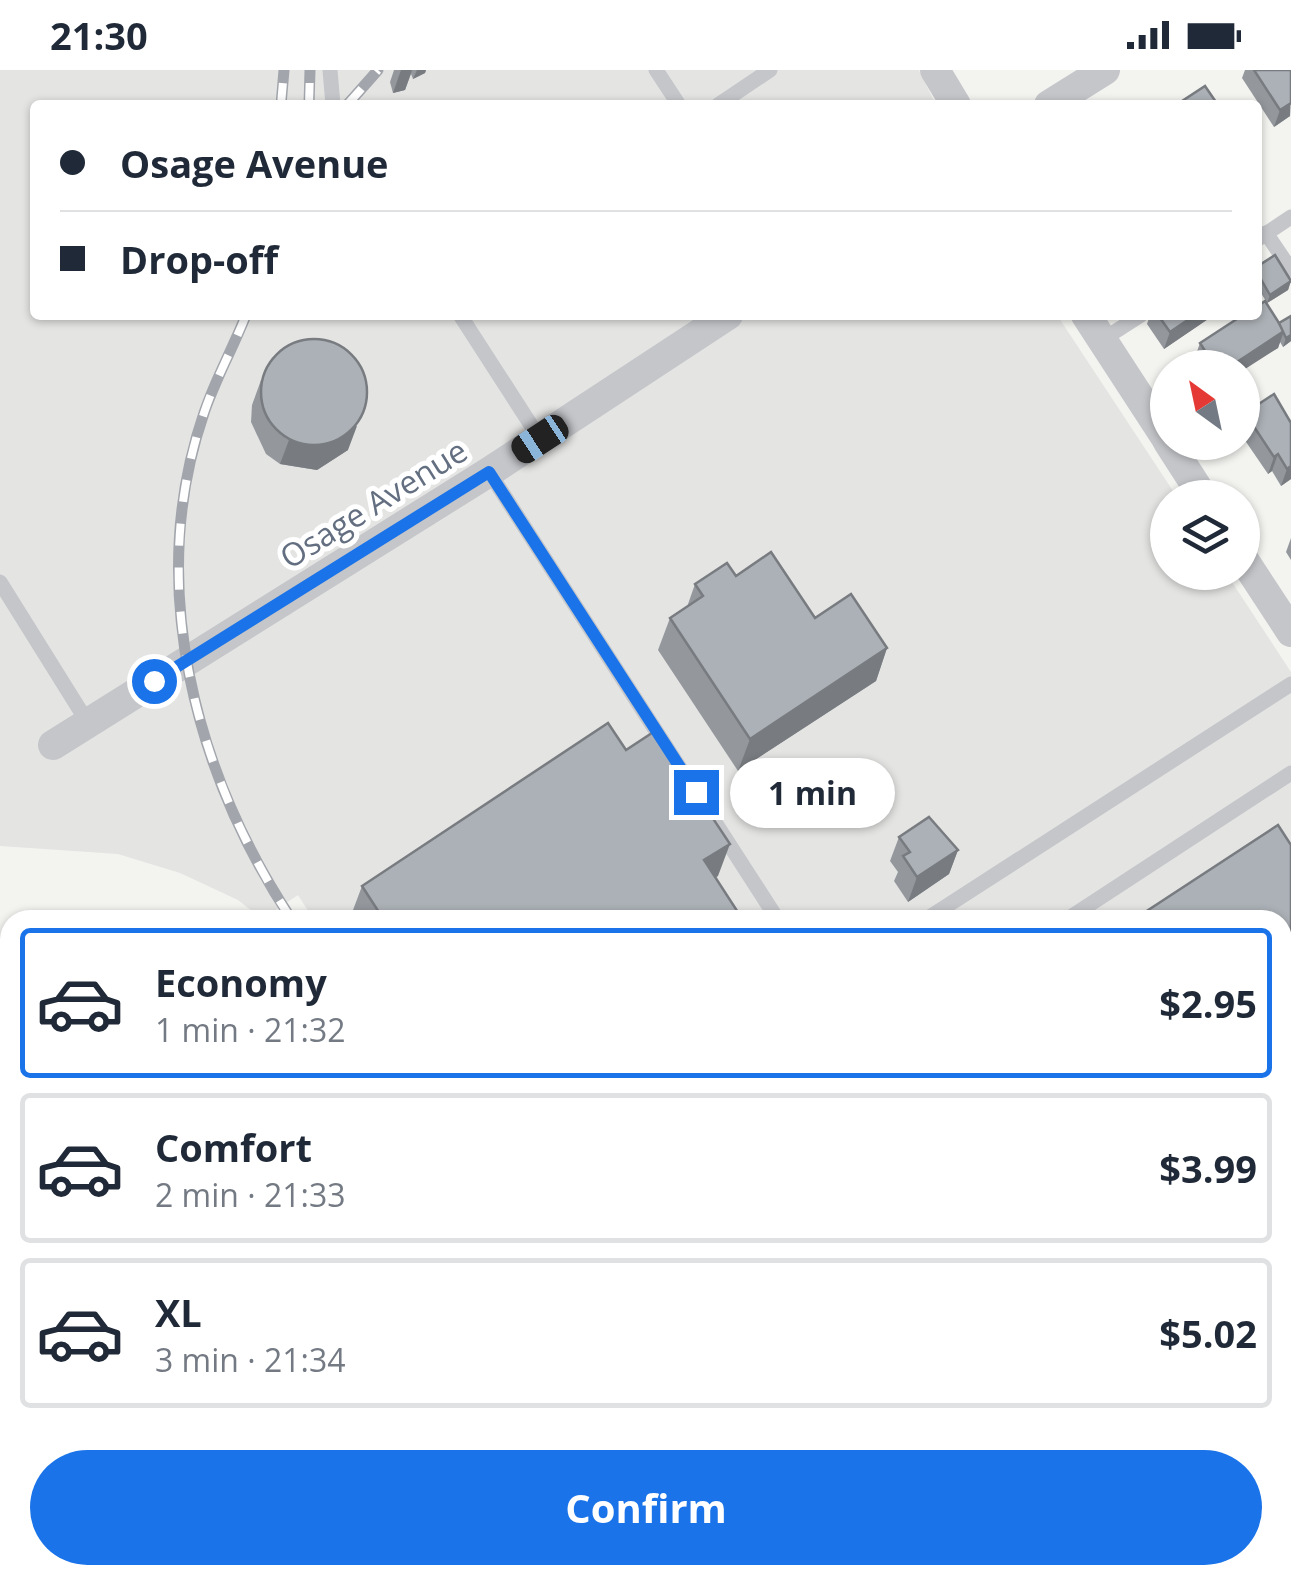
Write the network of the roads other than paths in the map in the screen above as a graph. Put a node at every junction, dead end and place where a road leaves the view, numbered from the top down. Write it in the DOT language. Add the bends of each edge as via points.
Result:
graph roads {
  1 [pos="330,70"];
  2 [pos="656,70"];
  3 [pos="770,70"];
  4 [pos="936,70"];
  5 [pos="1104,70"];
  6 [pos="333,100"];
  7 [pos="676,100"];
  8 [pos="725,100"];
  9 [pos="953,100"];
  10 [pos="1057,100"];
  11 [pos="1291,217"];
  12 [pos="1262,236"];
  13 [pos="1291,270"];
  14 [pos="463,320"];
  15 [pos="720,320"];
  16 [pos="1123,320"];
  17 [pos="1094,328"];
  18 [pos="1150,414"];
  19 [pos="540,439"];
  20 [pos="489,472"];
  21 [pos="0,582"];
  22 [pos="1260,585"];
  23 [pos="1291,632"];
  24 [pos="1291,684"];
  25 [pos="88,722"];
  26 [pos="52,745"];
  27 [pos="1289,779"];
  28 [pos="772,910"];
  29 [pos="941,910"];
  30 [pos="1082,910"];
  1 -- 6 [label="lane"];
  2 -- 7 [label="lane"];
  3 -- 8 [label="lane"];
  4 -- 9 [label="street"];
  5 -- 10 [label="street"];
  11 -- 12 [label="lane"];
  12 -- 13 [label="lane"];
  14 -- 19 [label="lane"];
  15 -- 19 [label="street, Osage Avenue"];
  16 -- 17 [label="lane"];
  17 -- 18 [label="street"];
  19 -- 20 [label="street, Osage Avenue"];
  20 -- 25 [label="street, Osage Avenue"];
  20 -- 28 [label="lane"];
  21 -- 25 [label="lane"];
  22 -- 23 [label="street"];
  24 -- 29 [label="lane"];
  25 -- 26 [label="street, Osage Avenue"];
  27 -- 30 [label="lane"];
}
